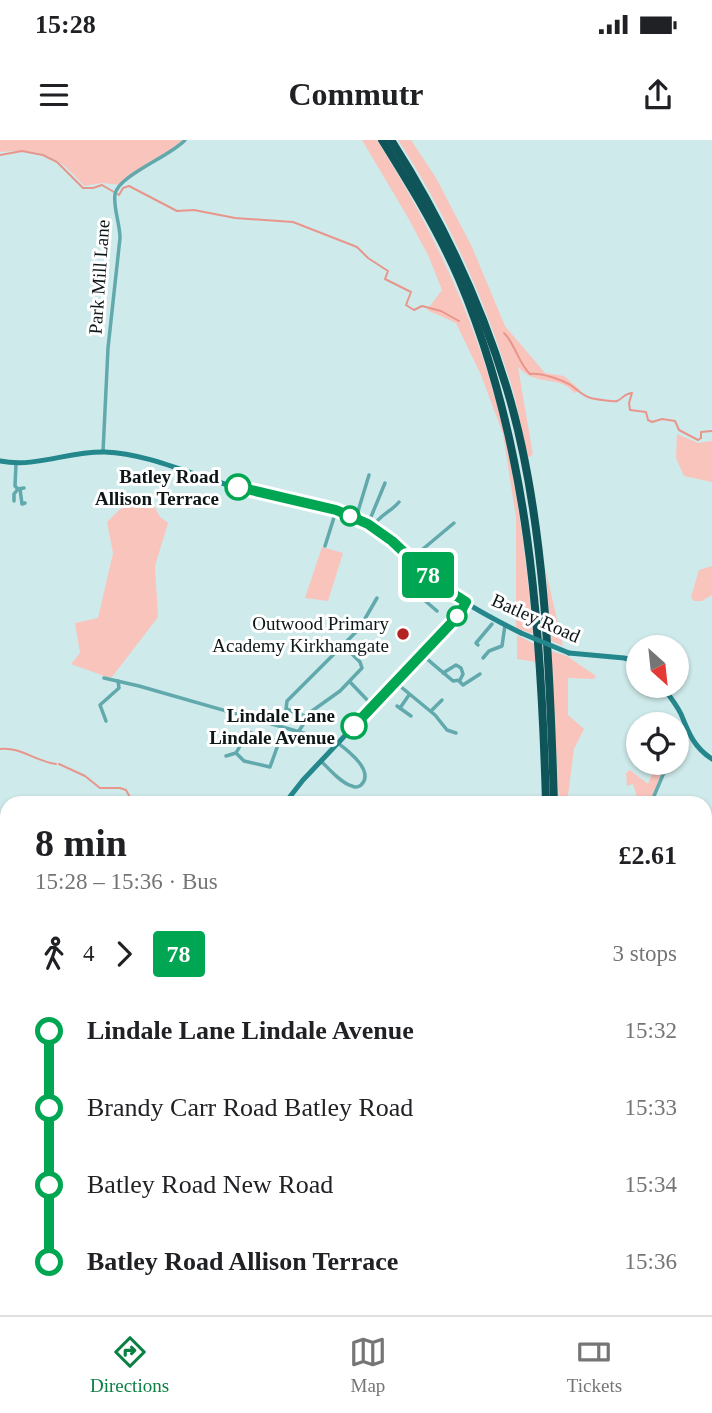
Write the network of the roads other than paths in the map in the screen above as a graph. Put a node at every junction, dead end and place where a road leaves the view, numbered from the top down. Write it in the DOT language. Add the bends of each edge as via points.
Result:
graph roads {
  1 [pos="185,140"];
  2 [pos="382,140"];
  3 [pos="391,140"];
  4 [pos="103,452"];
  5 [pos="519,458"];
  6 [pos="0,461"];
  7 [pos="16,464"];
  8 [pos="522,471"];
  9 [pos="369,475"];
  10 [pos="385,483"];
  11 [pos="20,489"];
  12 [pos="14,501"];
  13 [pos="25,503"];
  14 [pos="396,503"];
  15 [pos="336,510"];
  16 [pos="356,518"];
  17 [pos="454,523"];
  18 [pos="371,526"];
  19 [pos="325,546"];
  20 [pos="411,559"];
  21 [pos="402,581"];
  22 [pos="438,584"];
  23 [pos="378,596"];
  24 [pos="425,599"];
  25 [pos="466,602"];
  26 [pos="438,611"];
  27 [pos="490,617"];
  28 [pos="492,624"];
  29 [pos="503,624"];
  30 [pos="343,645"];
  31 [pos="478,645"];
  32 [pos="422,654"];
  33 [pos="483,658"];
  34 [pos="626,659"];
  35 [pos="443,673"];
  36 [pos="480,674"];
  37 [pos="104,678"];
  38 [pos="458,680"];
  39 [pos="118,681"];
  40 [pos="350,681"];
  41 [pos="395,682"];
  42 [pos="409,695"];
  43 [pos="442,700"];
  44 [pos="373,706"];
  45 [pos="430,711"];
  46 [pos="411,716"];
  47 [pos="307,717"];
  48 [pos="106,721"];
  49 [pos="299,731"];
  50 [pos="456,733"];
  51 [pos="689,735"];
  52 [pos="279,742"];
  53 [pos="338,743"];
  54 [pos="236,753"];
  55 [pos="226,756"];
  56 [pos="712,760"];
  57 [pos="321,761"];
  58 [pos="663,775"];
  59 [pos="290,796"];
  60 [pos="546,796"];
  61 [pos="554,796"];
  62 [pos="655,796"];
  1 -- 4 [label="street, Park Mill Lane" via="116,192 120,228"];
  2 -- 5 [label="highway" via="458,277"];
  3 -- 5 [label="highway" via="434,211 465,275 507,390"];
  4 -- 7 [label="street, Batley Road"];
  4 -- 15 [label="street, Batley Road" via="159,461 228,485"];
  5 -- 8 [label="highway"];
  6 -- 7 [label="street, Batley Road"];
  7 -- 11 [label="street" via="14,478"];
  8 -- 60 [label="highway" via="541,666"];
  8 -- 61 [label="highway" via="545,629"];
  9 -- 16 [label="street"];
  10 -- 18 [label="street"];
  11 -- 12 [label="street" via="13,494"];
  11 -- 13 [label="street"];
  14 -- 18 [label="street"];
  15 -- 16 [label="street, Batley Road"];
  15 -- 19 [label="street"];
  16 -- 18 [label="street, Batley Road"];
  17 -- 20 [label="street"];
  18 -- 20 [label="street, Batley Road"];
  20 -- 22 [label="street, Batley Road"];
  21 -- 24 [label="street"];
  22 -- 24 [label="street"];
  22 -- 25 [label="street, Batley Road"];
  23 -- 30 [label="street" via="359,629"];
  24 -- 26 [label="street"];
  25 -- 27 [label="street, Batley Road"];
  25 -- 32 [label="street"];
  27 -- 28 [label="street"];
  27 -- 29 [label="street, Batley Road"];
  28 -- 29 [label="street"];
  28 -- 31 [label="street"];
  29 -- 33 [label="street" via="502,646"];
  29 -- 34 [label="street, Batley Road, bridge" via="569,653"];
  30 -- 40 [label="street" via="362,665"];
  30 -- 47 [label="street" via="286,701 286,709"];
  32 -- 35 [label="street"];
  32 -- 41 [label="street"];
  35 -- 38 [label="street"];
  35 -- 38 [label="street" via="459,666 463,674"];
  36 -- 38 [label="street" via="463,685"];
  37 -- 39 [label="street"];
  39 -- 48 [label="street" via="119,688 100,705"];
  39 -- 49 [label="street"];
  40 -- 44 [label="street"];
  40 -- 47 [label="street"];
  41 -- 42 [label="street"];
  41 -- 44 [label="street"];
  42 -- 45 [label="street"];
  42 -- 46 [label="street" via="399,707"];
  43 -- 45 [label="street"];
  44 -- 53 [label="street"];
  45 -- 50 [label="street" via="447,730"];
  47 -- 49 [label="street"];
  49 -- 52 [label="street" via="291,743"];
  49 -- 53 [label="street"];
  51 -- 56 [label="street"];
  52 -- 54 [label="street" via="248,732"];
  52 -- 54 [label="street" via="270,767 244,761"];
  53 -- 57 [label="street"];
  53 -- 57 [label="street" via="362,767 365,777 361,785 349,786"];
  54 -- 55 [label="street"];
  57 -- 59 [label="street"];
  58 -- 62 [label="street"];
}
